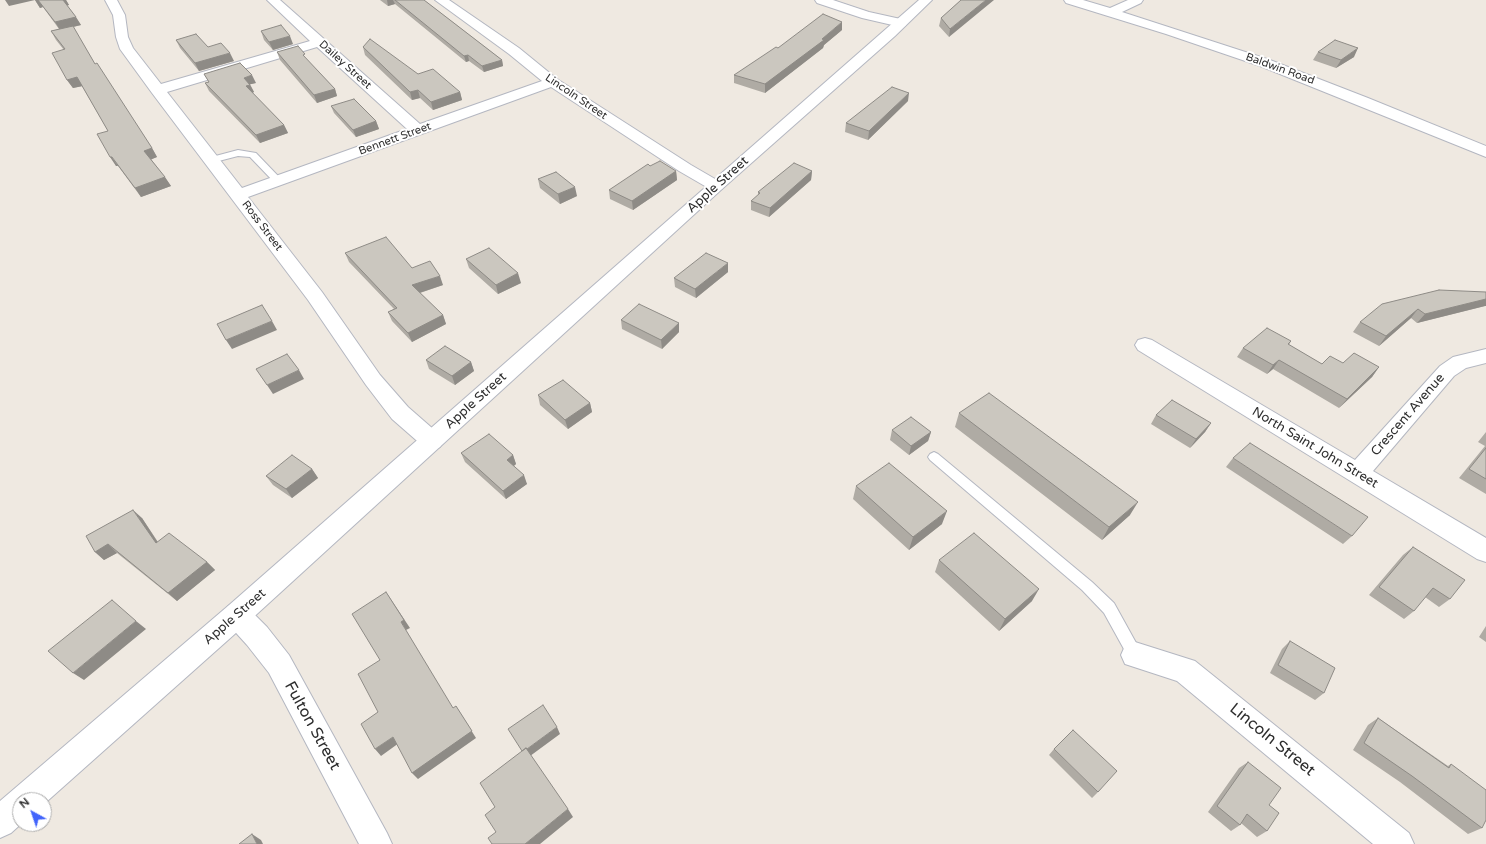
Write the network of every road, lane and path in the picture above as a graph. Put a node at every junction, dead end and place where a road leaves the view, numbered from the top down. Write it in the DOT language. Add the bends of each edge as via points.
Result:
graph roads {
  1 [pos="111,0"];
  2 [pos="273,0"];
  3 [pos="441,0"];
  4 [pos="821,0"];
  5 [pos="926,0"];
  6 [pos="1070,0"];
  7 [pos="1137,0"];
  8 [pos="1112,12"];
  9 [pos="901,23"];
  10 [pos="320,42"];
  11 [pos="552,82"];
  12 [pos="157,90"];
  13 [pos="418,131"];
  14 [pos="1486,152"];
  15 [pos="211,160"];
  16 [pos="278,181"];
  17 [pos="716,186"];
  18 [pos="238,195"];
  19 [pos="1145,346"];
  20 [pos="1486,356"];
  21 [pos="432,441"];
  22 [pos="934,457"];
  23 [pos="1357,473"];
  24 [pos="1486,551"];
  25 [pos="237,616"];
  26 [pos="1135,655"];
  27 [pos="34,792"];
  28 [pos="12,811"];
  29 [pos="0,822"];
  30 [pos="376,844"];
  31 [pos="1398,844"];
  1 -- 12 [label="street, Ross Street" via="119,15 122,37 127,49"];
  2 -- 10 [label="street, Dailey Street"];
  3 -- 11 [label="street, Lincoln Street" via="514,51"];
  4 -- 9 [label="street"];
  5 -- 9 [label="street, Apple Street"];
  6 -- 8 [label="street, Baldwin Road"];
  7 -- 8 [label="street"];
  8 -- 14 [label="street, Baldwin Road" via="1297,75"];
  9 -- 17 [label="street, Apple Street"];
  10 -- 12 [label="street"];
  10 -- 13 [label="street, Dailey Street"];
  11 -- 13 [label="street, Bennett Street"];
  11 -- 17 [label="street, Lincoln Street"];
  12 -- 15 [label="street, Ross Street"];
  13 -- 16 [label="street, Bennett Street"];
  15 -- 16 [label="lane" via="238,153 253,155"];
  15 -- 18 [label="street, Ross Street"];
  16 -- 18 [label="street, Bennett Street"];
  17 -- 21 [label="street, Apple Street"];
  18 -- 21 [label="street, Ross Street" via="373,380 400,413"];
  19 -- 23 [label="street, North Saint John Street"];
  20 -- 23 [label="street, Crescent Avenue" via="1460,362 1447,370"];
  21 -- 25 [label="street, Apple Street"];
  22 -- 26 [label="lane" via="1087,586 1109,608"];
  23 -- 24 [label="street, North Saint John Street"];
  25 -- 27 [label="street, Apple Street"];
  25 -- 30 [label="street, Fulton Street" via="279,664"];
  26 -- 31 [label="street, Lincoln Street" via="1185,670"];
  28 -- 29 [label="street"];
}
